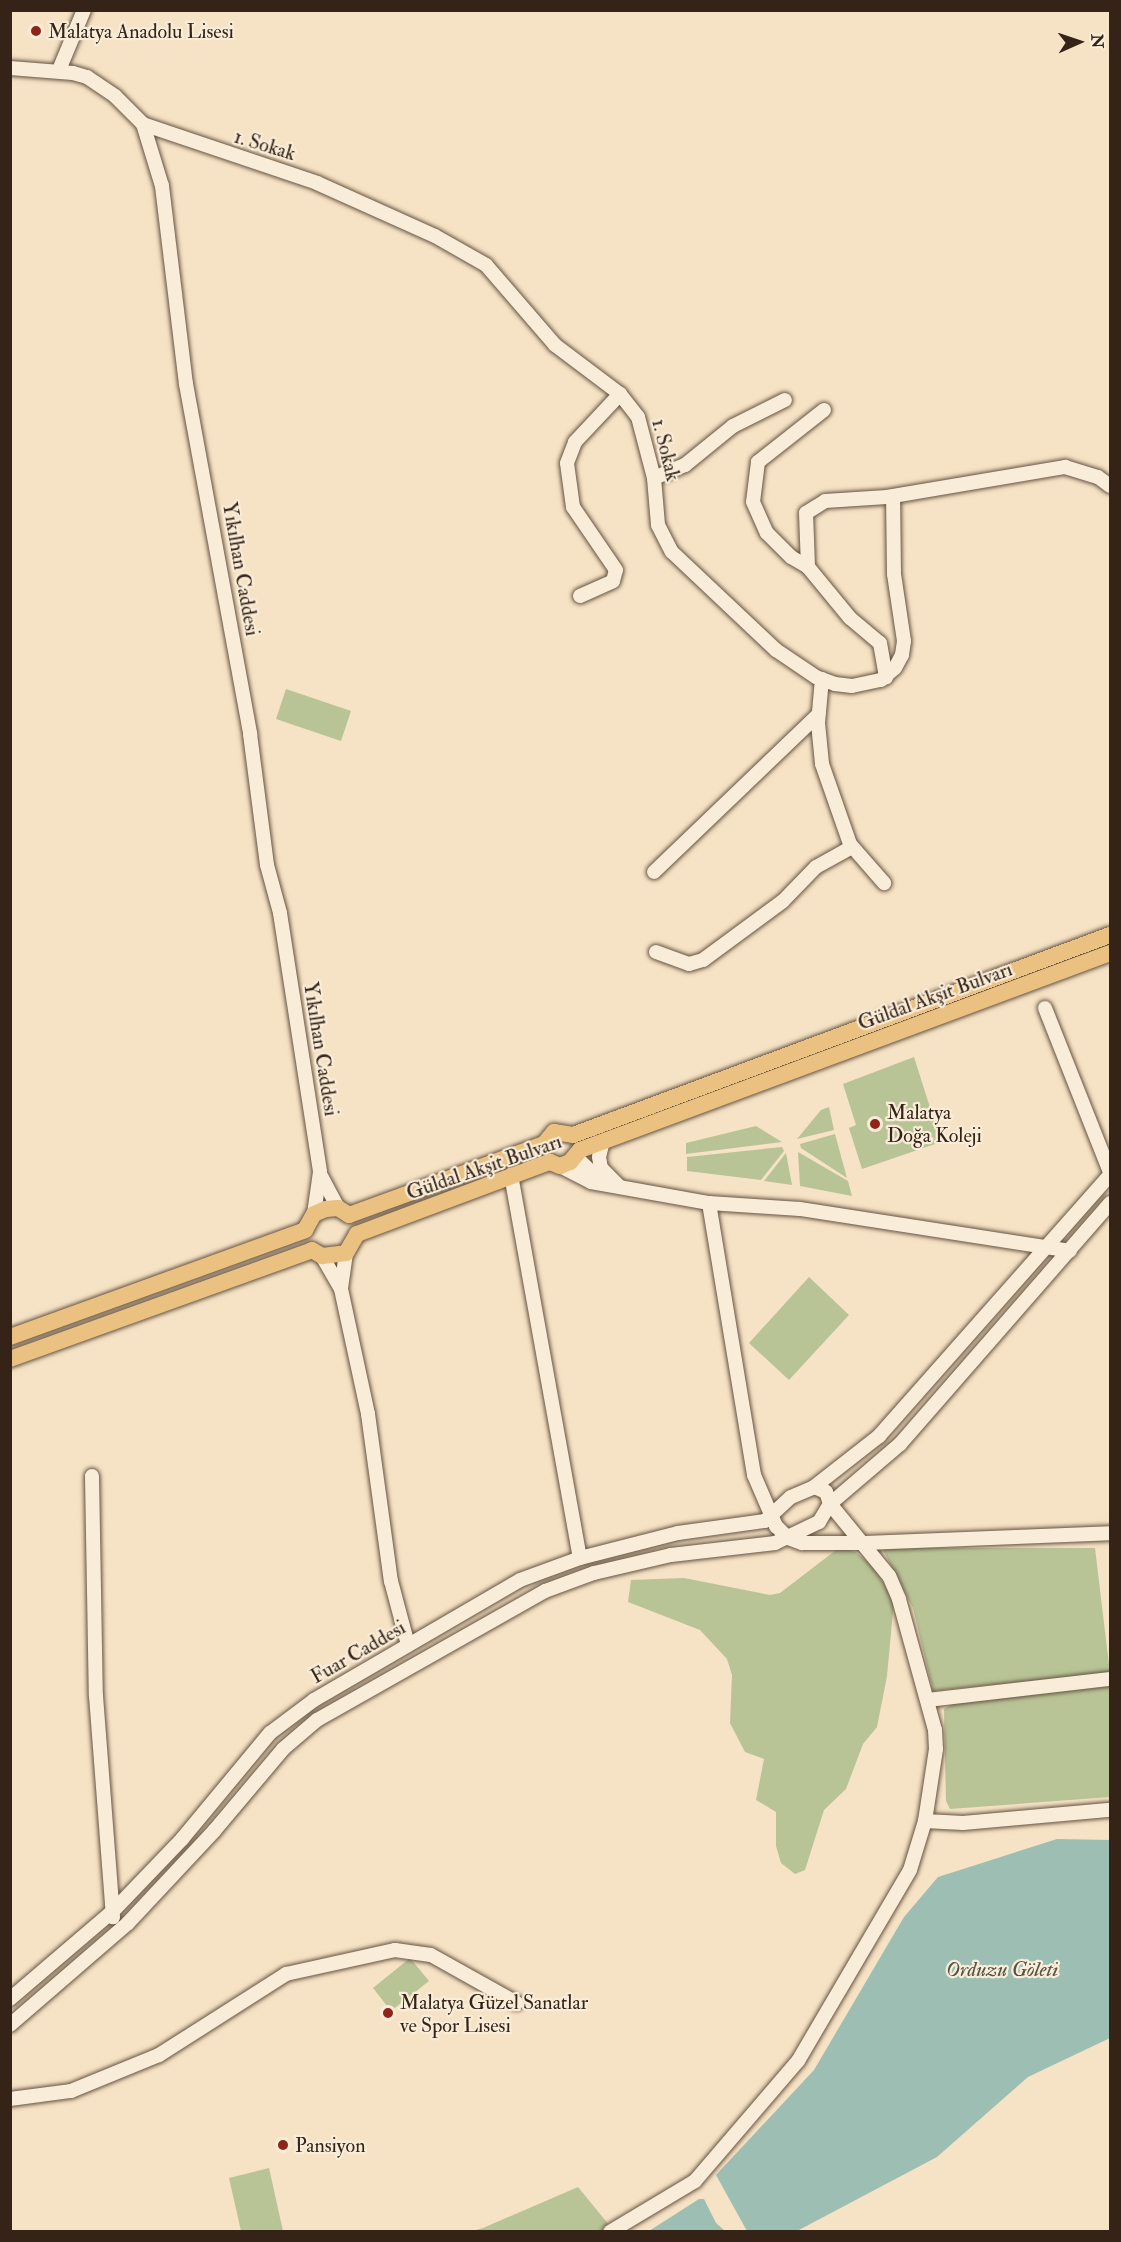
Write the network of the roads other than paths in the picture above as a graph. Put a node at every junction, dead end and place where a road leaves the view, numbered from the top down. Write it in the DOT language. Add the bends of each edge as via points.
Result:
graph roads {
  1 [pos="84,10"];
  2 [pos="10,68"];
  3 [pos="59,70"];
  4 [pos="143,124"];
  5 [pos="620,394"];
  6 [pos="785,400"];
  7 [pos="824,410"];
  8 [pos="654,478"];
  9 [pos="1110,486"];
  10 [pos="893,496"];
  11 [pos="808,567"];
  12 [pos="580,596"];
  13 [pos="886,677"];
  14 [pos="822,679"];
  15 [pos="819,714"];
  16 [pos="852,847"];
  17 [pos="654,872"];
  18 [pos="884,883"];
  19 [pos="1110,935"];
  20 [pos="656,952"];
  21 [pos="1110,953"];
  22 [pos="1045,1008"];
  23 [pos="603,1141"];
  24 [pos="544,1144"];
  25 [pos="576,1147"];
  26 [pos="555,1164"];
  27 [pos="320,1172"];
  28 [pos="1110,1173"];
  29 [pos="511,1175"];
  30 [pos="607,1185"];
  31 [pos="621,1188"];
  32 [pos="709,1203"];
  33 [pos="1110,1203"];
  34 [pos="344,1211"];
  35 [pos="314,1214"];
  36 [pos="305,1230"];
  37 [pos="357,1234"];
  38 [pos="1046,1247"];
  39 [pos="1070,1251"];
  40 [pos="317,1253"];
  41 [pos="346,1253"];
  42 [pos="341,1289"];
  43 [pos="10,1337"];
  44 [pos="10,1359"];
  45 [pos="92,1476"];
  46 [pos="814,1487"];
  47 [pos="758,1488"];
  48 [pos="791,1497"];
  49 [pos="830,1504"];
  50 [pos="771,1516"];
  51 [pos="1110,1533"];
  52 [pos="788,1538"];
  53 [pos="865,1543"];
  54 [pos="580,1558"];
  55 [pos="408,1646"];
  56 [pos="1110,1679"];
  57 [pos="928,1700"];
  58 [pos="1110,1810"];
  59 [pos="925,1821"];
  60 [pos="112,1912"];
  61 [pos="116,1933"];
  62 [pos="10,1999"];
  63 [pos="517,2003"];
  64 [pos="10,2025"];
  65 [pos="10,2099"];
  66 [pos="610,2232"];
  1 -- 3 [label="street"];
  2 -- 3 [label="street"];
  3 -- 4 [label="street" via="100,84"];
  4 -- 5 [label="street, 1. Sokak" via="317,183 472,254 555,345"];
  4 -- 27 [label="street, Yıkılhan Caddesi" via="162,186 186,384 250,734 267,865 280,913"];
  5 -- 8 [label="street, 1. Sokak" via="638,417"];
  5 -- 12 [label="street" via="575,442 567,463 573,507 616,570 613,581"];
  6 -- 8 [label="street" via="733,426 685,465"];
  7 -- 11 [label="street" via="758,462 755,473 753,502 758,519 791,558"];
  8 -- 14 [label="street, 1. Sokak" via="657,525 672,552 776,650"];
  9 -- 10 [label="street" via="1098,477 1065,467"];
  10 -- 11 [label="street" via="825,501 806,513"];
  10 -- 13 [label="street" via="894,574 904,641 895,669"];
  11 -- 13 [label="street" via="850,618 880,643"];
  13 -- 14 [label="street, 1. Sokak" via="852,686"];
  14 -- 15 [label="street"];
  15 -- 16 [label="street" via="822,764"];
  15 -- 17 [label="street"];
  16 -- 18 [label="street"];
  16 -- 20 [label="street" via="816,867 783,901 703,960 679,963"];
  19 -- 25 [label="main road, Güldal Akşit Bulvarı"];
  21 -- 23 [label="main road, Güldal Akşit Bulvarı"];
  22 -- 28 [label="street"];
  23 -- 25 [label="main road, Güldal Akşit Bulvarı"];
  23 -- 31 [label="street" via="601,1168"];
  24 -- 25 [label="main road, Güldal Akşit Bulvarı" via="554,1132"];
  24 -- 26 [label="street"];
  24 -- 34 [label="main road, Güldal Akşit Bulvarı"];
  25 -- 26 [label="main road, Güldal Akşit Bulvarı"];
  25 -- 30 [label="street"];
  26 -- 29 [label="main road, Güldal Akşit Bulvarı"];
  26 -- 30 [label="street"];
  27 -- 34 [label="street, Yıkılhan Caddesi"];
  27 -- 35 [label="street, Yıkılhan Caddesi"];
  28 -- 38 [label="street, Fuar Caddesi"];
  29 -- 37 [label="main road, Güldal Akşit Bulvarı"];
  29 -- 54 [label="street"];
  30 -- 31 [label="street"];
  31 -- 32 [label="street"];
  32 -- 38 [label="street" via="800,1209"];
  32 -- 47 [label="street"];
  33 -- 39 [label="street"];
  34 -- 35 [label="main road, Güldal Akşit Bulvarı"];
  34 -- 37 [label="street"];
  35 -- 36 [label="main road"];
  36 -- 40 [label="street"];
  36 -- 43 [label="main road"];
  37 -- 41 [label="main road"];
  38 -- 39 [label="street"];
  38 -- 46 [label="street, Fuar Caddesi" via="879,1436"];
  39 -- 49 [label="street" via="900,1444"];
  40 -- 41 [label="main road"];
  40 -- 42 [label="street"];
  40 -- 44 [label="main road"];
  41 -- 42 [label="street"];
  42 -- 55 [label="street" via="368,1414 391,1581"];
  45 -- 60 [label="street" via="96,1696"];
  46 -- 48 [label="street, Fuar Caddesi"];
  46 -- 49 [label="street" via="826,1492"];
  47 -- 48 [label="street" via="770,1497"];
  47 -- 50 [label="street"];
  48 -- 50 [label="street, Fuar Caddesi"];
  49 -- 52 [label="street" via="819,1522"];
  49 -- 53 [label="street"];
  50 -- 52 [label="street"];
  50 -- 54 [label="street, Fuar Caddesi" via="755,1524 678,1533"];
  51 -- 53 [label="street"];
  52 -- 53 [label="street" via="802,1543"];
  52 -- 61 [label="street" via="671,1555 594,1573 544,1591 332,1711 283,1749 166,1884"];
  53 -- 57 [label="street" via="889,1576 899,1599"];
  54 -- 55 [label="street, Fuar Caddesi" via="519,1580"];
  55 -- 60 [label="street, Fuar Caddesi" via="314,1700 270,1734 182,1839"];
  56 -- 57 [label="street"];
  57 -- 59 [label="street" via="936,1749"];
  58 -- 59 [label="street" via="963,1823"];
  59 -- 66 [label="street" via="910,1870 798,2061 695,2181"];
  60 -- 61 [label="street"];
  60 -- 62 [label="street, Fuar Caddesi"];
  61 -- 64 [label="street"];
  63 -- 65 [label="street" via="431,1955 395,1950 286,1974 159,2055 71,2091"];
}
